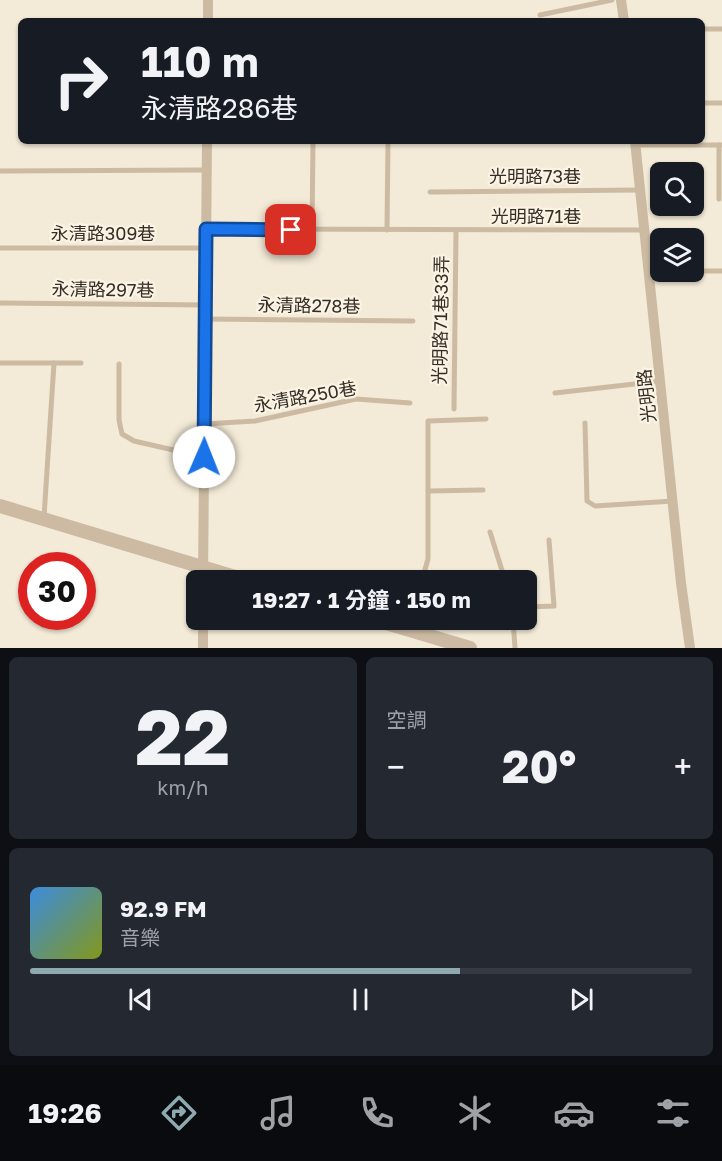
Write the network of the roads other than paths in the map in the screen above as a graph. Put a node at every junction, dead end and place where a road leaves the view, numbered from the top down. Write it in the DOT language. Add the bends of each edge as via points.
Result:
graph roads {
  1 [pos="208,0"];
  2 [pos="612,0"];
  3 [pos="621,0"];
  4 [pos="540,15"];
  5 [pos="208,18"];
  6 [pos="624,18"];
  7 [pos="705,29"];
  8 [pos="722,29"];
  9 [pos="705,103"];
  10 [pos="722,103"];
  11 [pos="207,144"];
  12 [pos="313,144"];
  13 [pos="388,144"];
  14 [pos="635,144"];
  15 [pos="678,144"];
  16 [pos="721,145"];
  17 [pos="206,170"];
  18 [pos="0,171"];
  19 [pos="640,190"];
  20 [pos="430,192"];
  21 [pos="719,200"];
  22 [pos="206,229"];
  23 [pos="312,230"];
  24 [pos="387,230"];
  25 [pos="644,230"];
  26 [pos="456,231"];
  27 [pos="0,248"];
  28 [pos="206,248"];
  29 [pos="648,271"];
  30 [pos="704,271"];
  31 [pos="722,271"];
  32 [pos="0,303"];
  33 [pos="206,304"];
  34 [pos="205,319"];
  35 [pos="413,321"];
  36 [pos="0,363"];
  37 [pos="54,363"];
  38 [pos="81,363"];
  39 [pos="119,364"];
  40 [pos="661,381"];
  41 [pos="555,393"];
  42 [pos="410,403"];
  43 [pos="454,409"];
  44 [pos="486,419"];
  45 [pos="585,423"];
  46 [pos="205,424"];
  47 [pos="204,457"];
  48 [pos="483,490"];
  49 [pos="428,491"];
  50 [pos="673,501"];
  51 [pos="0,506"];
  52 [pos="44,520"];
  53 [pos="490,532"];
  54 [pos="549,540"];
  55 [pos="191,570"];
  56 [pos="203,570"];
  57 [pos="425,570"];
  58 [pos="502,570"];
  59 [pos="537,607"];
  60 [pos="203,630"];
  61 [pos="424,630"];
  62 [pos="514,630"];
  63 [pos="203,648"];
  64 [pos="470,648"];
  65 [pos="516,648"];
  66 [pos="690,648"];
  1 -- 5 [label="street"];
  2 -- 4 [label="lane"];
  3 -- 6 [label="street"];
  7 -- 8 [label="lane"];
  9 -- 10 [label="lane"];
  11 -- 17 [label="street"];
  12 -- 23 [label="lane"];
  13 -- 24 [label="lane"];
  14 -- 19 [label="street, 光明路"];
  15 -- 16 [label="lane"];
  16 -- 21 [label="lane"];
  17 -- 18 [label="lane"];
  17 -- 22 [label="street"];
  19 -- 20 [label="lane, 光明路73巷"];
  19 -- 25 [label="street, 光明路"];
  22 -- 23 [label="lane, 光明路71巷"];
  22 -- 28 [label="street"];
  23 -- 24 [label="lane, 光明路71巷"];
  24 -- 26 [label="lane, 光明路71巷"];
  25 -- 26 [label="lane, 光明路71巷"];
  25 -- 29 [label="street, 光明路"];
  26 -- 43 [label="lane, 光明路71巷33弄"];
  27 -- 28 [label="lane, 永清路309巷"];
  28 -- 33 [label="street"];
  29 -- 40 [label="street, 光明路"];
  30 -- 31 [label="lane"];
  32 -- 33 [label="lane, 永清路297巷"];
  33 -- 34 [label="street"];
  34 -- 35 [label="lane, 永清路278巷"];
  34 -- 46 [label="street"];
  36 -- 37 [label="lane"];
  37 -- 38 [label="lane"];
  37 -- 52 [label="lane"];
  39 -- 47 [label="lane" via="122,434 135,441"];
  40 -- 41 [label="lane"];
  40 -- 50 [label="street, 光明路"];
  42 -- 46 [label="lane, 永清路250巷" via="356,399 255,421"];
  44 -- 49 [label="lane" via="428,421"];
  45 -- 50 [label="lane" via="587,501 595,506"];
  46 -- 47 [label="street"];
  47 -- 56 [label="street"];
  48 -- 49 [label="lane"];
  49 -- 57 [label="lane"];
  50 -- 66 [label="street, 光明路"];
  51 -- 52 [label="street"];
  52 -- 55 [label="street"];
  53 -- 58 [label="lane"];
  54 -- 59 [label="lane" via="554,606"];
  60 -- 63 [label="street"];
  61 -- 64 [label="street"];
  62 -- 65 [label="lane"];
}
